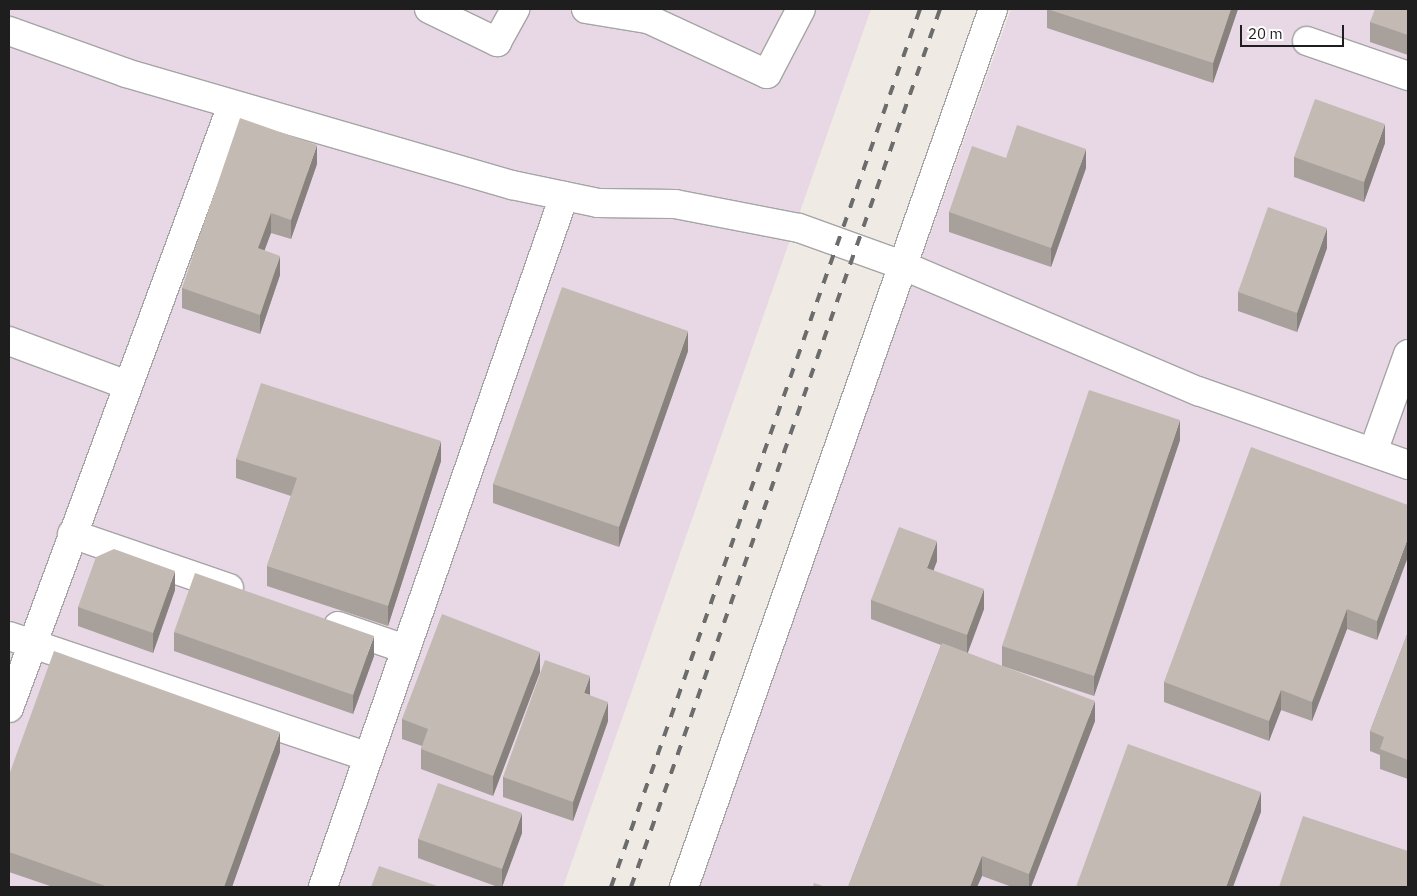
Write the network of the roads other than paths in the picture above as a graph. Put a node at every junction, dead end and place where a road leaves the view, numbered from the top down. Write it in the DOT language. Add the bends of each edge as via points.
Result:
graph roads {
  1 [pos="429,9"];
  2 [pos="514,9"];
  3 [pos="586,9"];
  4 [pos="801,9"];
  5 [pos="993,9"];
  6 [pos="9,31"];
  7 [pos="1306,41"];
  8 [pos="1408,76"];
  9 [pos="232,105"];
  10 [pos="564,196"];
  11 [pos="902,265"];
  12 [pos="9,341"];
  13 [pos="1408,354"];
  14 [pos="127,385"];
  15 [pos="1373,452"];
  16 [pos="1408,465"];
  17 [pos="72,534"];
  18 [pos="257,598"];
  19 [pos="313,617"];
  20 [pos="20,640"];
  21 [pos="405,649"];
  22 [pos="9,708"];
  23 [pos="368,757"];
  24 [pos="323,887"];
  25 [pos="684,887"];
  1 -- 2 [label="street" via="496,42"];
  3 -- 4 [label="street" via="648,19 767,74"];
  5 -- 11 [label="street"];
  6 -- 9 [label="street"];
  7 -- 8 [label="street"];
  9 -- 10 [label="street" via="444,167"];
  9 -- 14 [label="street"];
  10 -- 11 [label="street" via="598,203 675,204 798,228"];
  10 -- 21 [label="street"];
  11 -- 15 [label="street" via="1198,391"];
  11 -- 25 [label="street"];
  12 -- 14 [label="street"];
  13 -- 15 [label="street"];
  14 -- 17 [label="street"];
  15 -- 16 [label="street"];
  17 -- 18 [label="street"];
  17 -- 20 [label="street"];
  19 -- 21 [label="street"];
  20 -- 22 [label="street"];
  20 -- 23 [label="street"];
  21 -- 23 [label="street"];
  23 -- 24 [label="street"];
}
